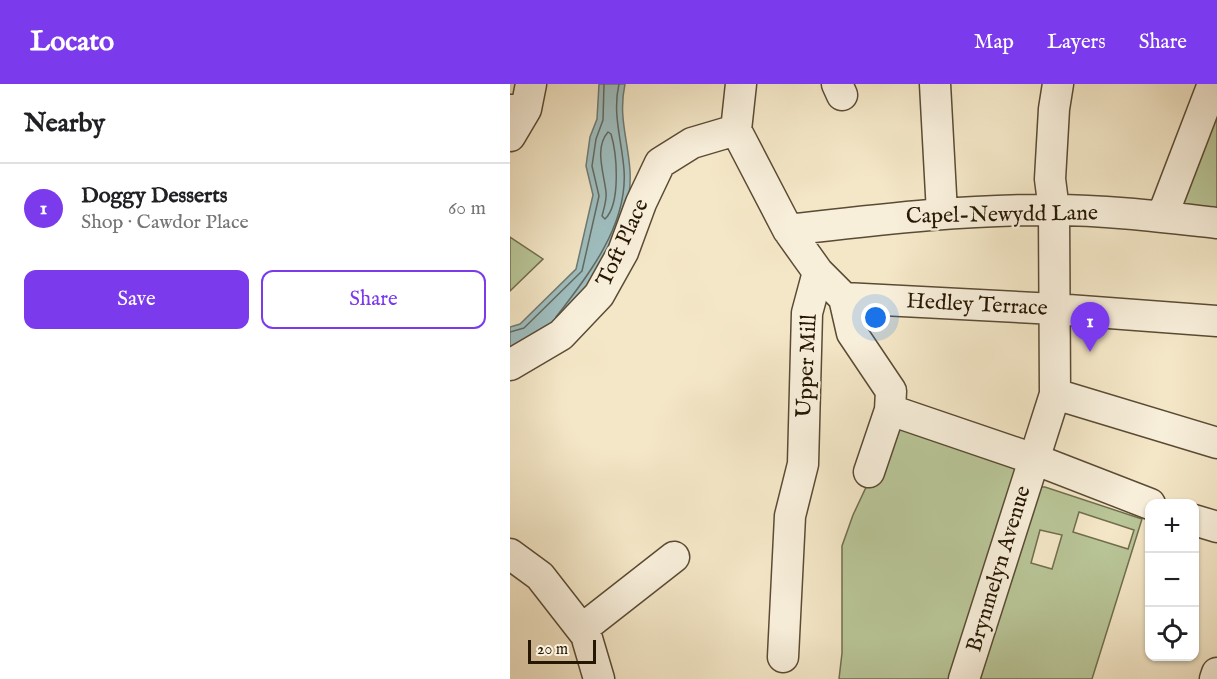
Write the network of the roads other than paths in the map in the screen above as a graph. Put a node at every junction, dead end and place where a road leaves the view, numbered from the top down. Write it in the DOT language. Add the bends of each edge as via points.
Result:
graph roads {
  1 [pos="741,84"];
  2 [pos="935,84"];
  3 [pos="1058,84"];
  4 [pos="1213,84"];
  5 [pos="522,101"];
  6 [pos="736,130"];
  7 [pos="510,136"];
  8 [pos="1054,210"];
  9 [pos="942,213"];
  10 [pos="1162,217"];
  11 [pos="1217,223"];
  12 [pos="788,230"];
  13 [pos="818,272"];
  14 [pos="844,297"];
  15 [pos="1055,309"];
  16 [pos="1217,321"];
  17 [pos="510,365"];
  18 [pos="1055,394"];
  19 [pos="890,410"];
  20 [pos="1217,443"];
  21 [pos="1034,459"];
  22 [pos="869,472"];
  23 [pos="1145,502"];
  24 [pos="1199,522"];
  25 [pos="1217,527"];
  26 [pos="510,554"];
  27 [pos="674,557"];
  28 [pos="582,629"];
  29 [pos="783,657"];
  30 [pos="1217,673"];
  31 [pos="599,679"];
  32 [pos="964,679"];
  33 [pos="1215,679"];
  1 -- 6 [label="street"];
  2 -- 9 [label="street"];
  3 -- 8 [label="street, Brynmelyn Avenue" via="1050,179"];
  4 -- 10 [label="street"];
  5 -- 7 [label="street"];
  6 -- 12 [label="street"];
  6 -- 17 [label="street, Toft Place" via="692,143 660,163 623,252 599,296 561,335"];
  8 -- 9 [label="street, Capel-Newydd Lane"];
  8 -- 10 [label="street, Capel-Newydd Lane"];
  8 -- 15 [label="street, Brynmelyn Avenue"];
  9 -- 12 [label="street, Capel-Newydd Lane"];
  10 -- 11 [label="street, Capel-Newydd Lane"];
  12 -- 13 [label="street"];
  13 -- 14 [label="street"];
  13 -- 29 [label="street, Upper Mill" via="807,314 803,464 790,516"];
  14 -- 15 [label="street, Hedley Terrace"];
  14 -- 19 [label="street" via="852,333 891,391"];
  15 -- 16 [label="street, Hedley Terrace"];
  15 -- 18 [label="street, Brynmelyn Avenue"];
  18 -- 20 [label="street"];
  18 -- 21 [label="street, Brynmelyn Avenue"];
  19 -- 21 [label="street"];
  19 -- 22 [label="street"];
  21 -- 23 [label="street"];
  21 -- 32 [label="street, Brynmelyn Avenue"];
  24 -- 25 [label="street"];
  26 -- 28 [label="street" via="540,576"];
  27 -- 28 [label="street"];
  28 -- 31 [label="street"];
  30 -- 33 [label="street"];
}
